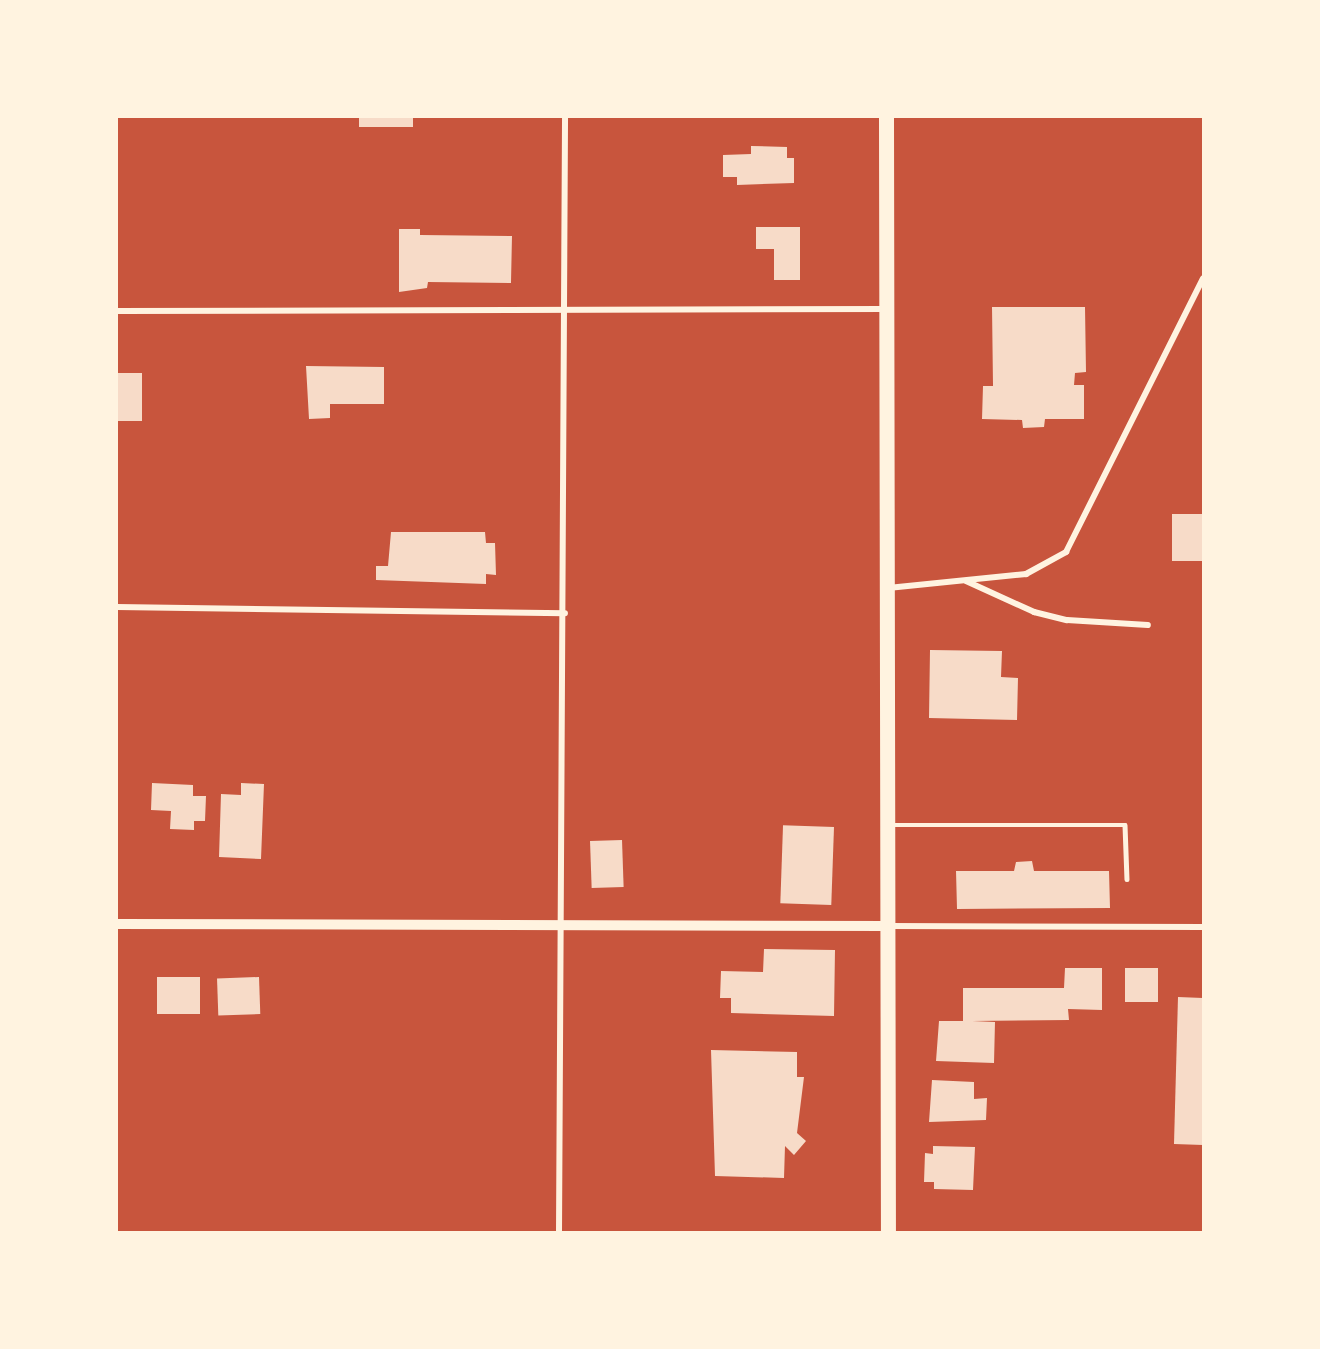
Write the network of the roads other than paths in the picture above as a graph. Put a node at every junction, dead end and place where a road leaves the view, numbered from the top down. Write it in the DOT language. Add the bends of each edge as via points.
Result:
graph roads {
  1 [pos="565,117"];
  2 [pos="886,117"];
  3 [pos="1203,278"];
  4 [pos="568,309"];
  5 [pos="886,309"];
  6 [pos="117,311"];
  7 [pos="965,580"];
  8 [pos="887,588"];
  9 [pos="117,607"];
  10 [pos="565,613"];
  11 [pos="1148,625"];
  12 [pos="887,825"];
  13 [pos="1127,879"];
  14 [pos="117,924"];
  15 [pos="564,926"];
  16 [pos="887,926"];
  17 [pos="1203,927"];
  18 [pos="559,1232"];
  19 [pos="888,1232"];
  1 -- 4 [label="street"];
  2 -- 5 [label="main road"];
  3 -- 7 [label="street" via="1066,552 1026,574"];
  4 -- 5 [label="street"];
  4 -- 6 [label="street"];
  4 -- 10 [label="street"];
  5 -- 8 [label="main road"];
  7 -- 8 [label="street"];
  7 -- 11 [label="street" via="1034,612 1067,620"];
  8 -- 12 [label="main road"];
  9 -- 10 [label="street"];
  10 -- 15 [label="street"];
  12 -- 13 [label="lane" via="1125,825"];
  12 -- 16 [label="main road"];
  14 -- 15 [label="street"];
  15 -- 16 [label="street"];
  15 -- 18 [label="street"];
  16 -- 17 [label="street"];
  16 -- 19 [label="main road"];
}
